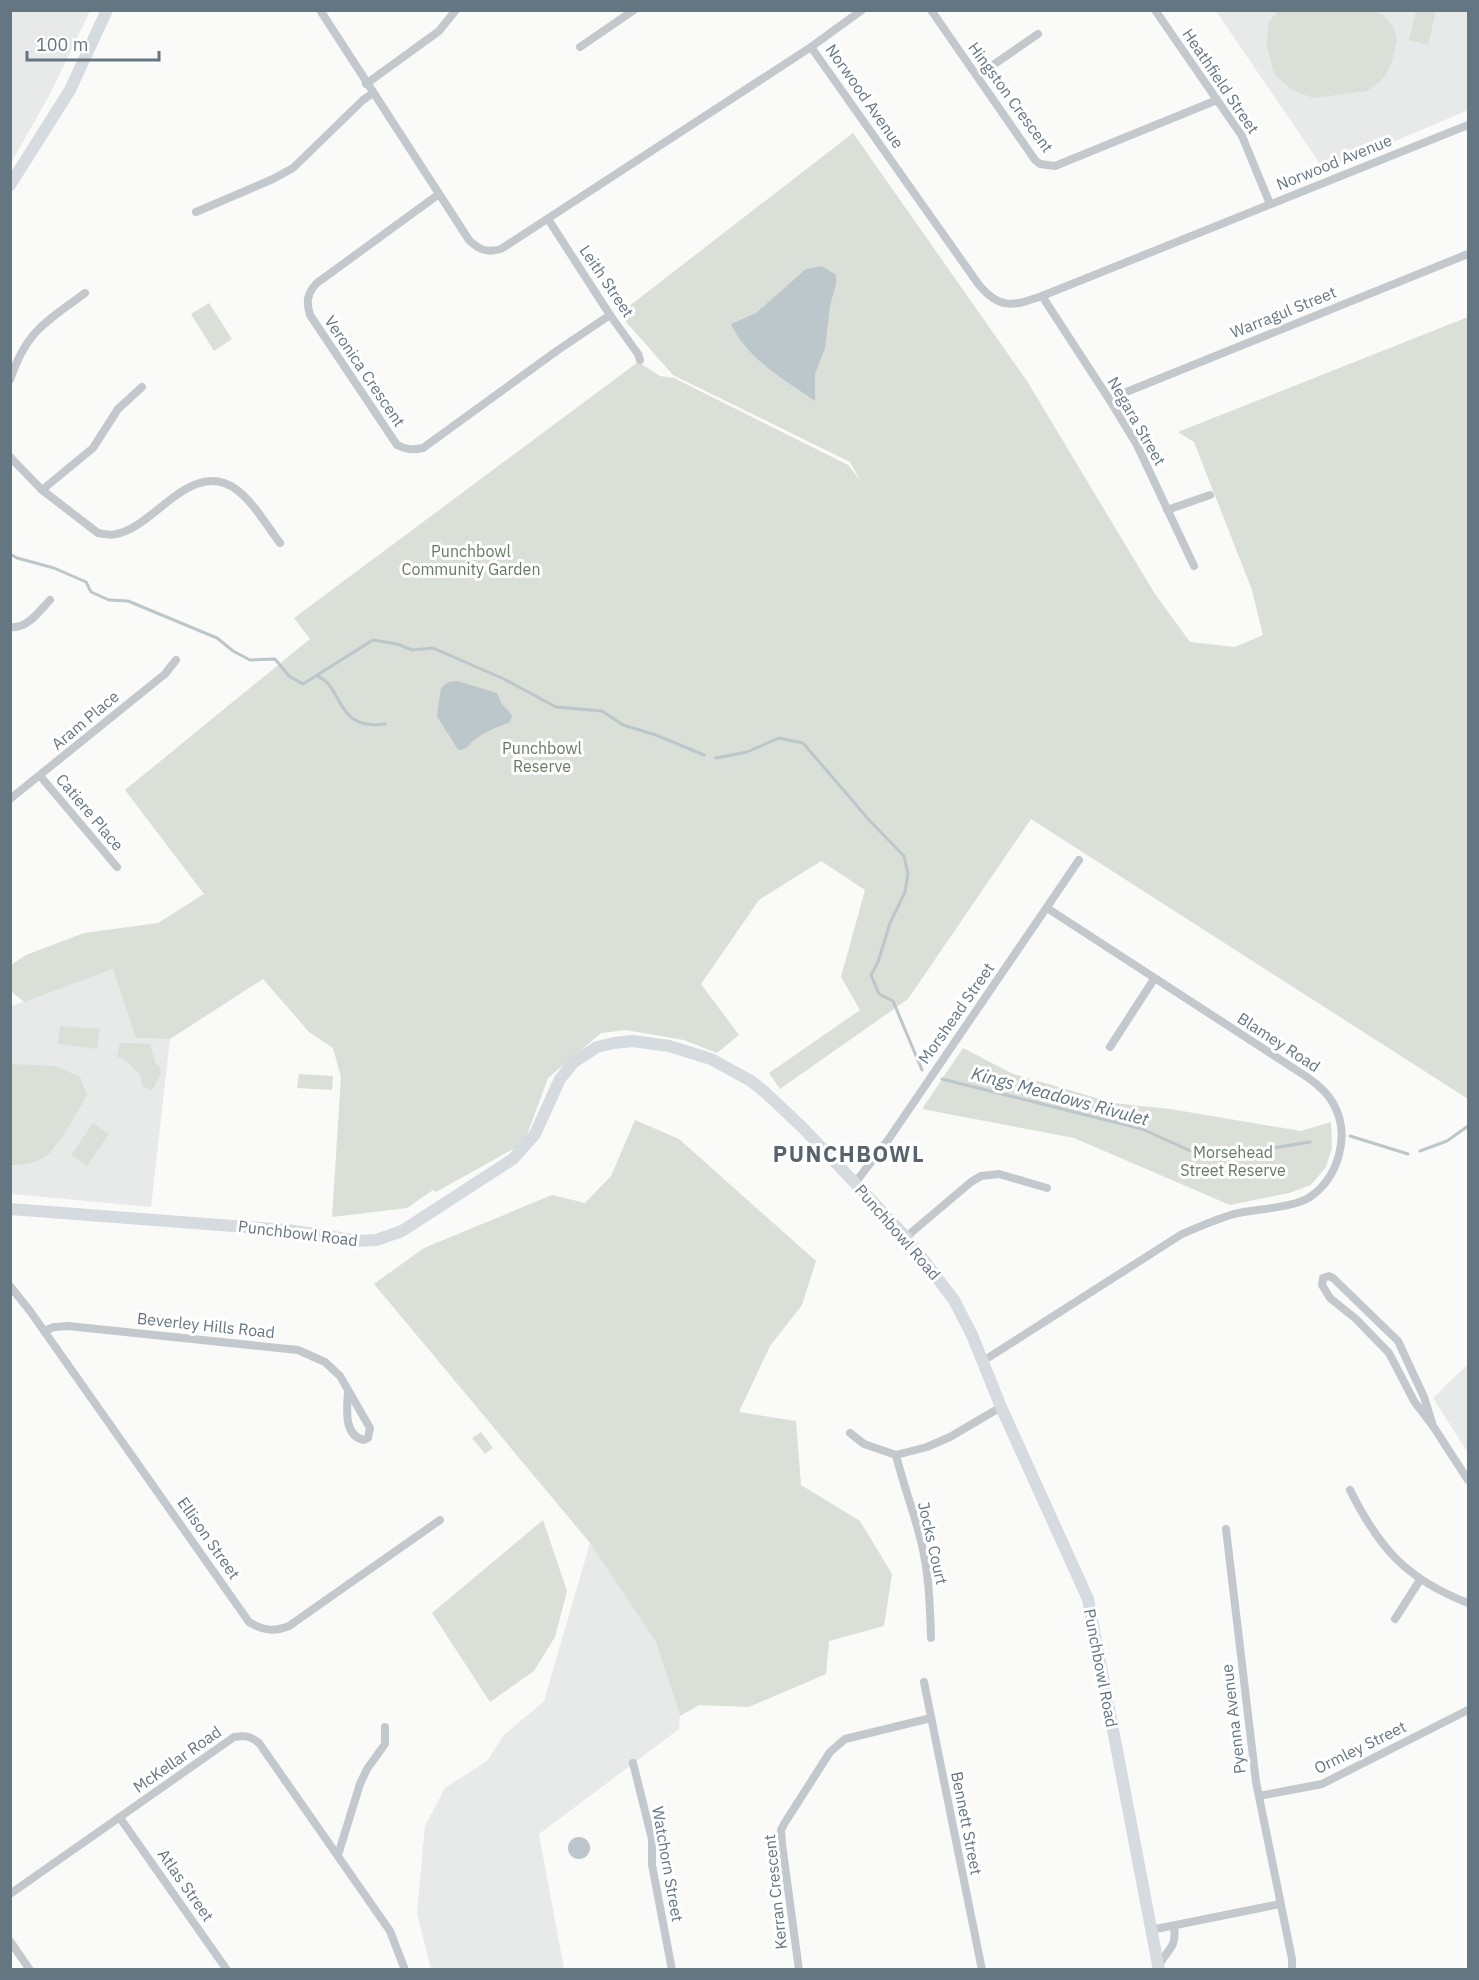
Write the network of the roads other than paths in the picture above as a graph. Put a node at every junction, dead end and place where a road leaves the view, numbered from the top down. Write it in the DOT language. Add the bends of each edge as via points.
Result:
graph roads {
  1 [pos="107,10"];
  2 [pos="320,10"];
  3 [pos="456,10"];
  4 [pos="634,10"];
  5 [pos="862,10"];
  6 [pos="931,10"];
  7 [pos="1155,10"];
  8 [pos="1038,34"];
  9 [pos="580,47"];
  10 [pos="811,47"];
  11 [pos="977,76"];
  12 [pos="366,84"];
  13 [pos="373,93"];
  14 [pos="1217,100"];
  15 [pos="1468,125"];
  16 [pos="10,185"];
  17 [pos="439,194"];
  18 [pos="1270,204"];
  19 [pos="196,212"];
  20 [pos="548,219"];
  21 [pos="1468,254"];
  22 [pos="85,293"];
  23 [pos="1042,296"];
  24 [pos="610,315"];
  25 [pos="640,360"];
  26 [pos="10,380"];
  27 [pos="142,387"];
  28 [pos="1109,399"];
  29 [pos="10,457"];
  30 [pos="42,490"];
  31 [pos="1210,495"];
  32 [pos="1167,510"];
  33 [pos="280,543"];
  34 [pos="1194,566"];
  35 [pos="50,600"];
  36 [pos="10,627"];
  37 [pos="176,660"];
  38 [pos="41,777"];
  39 [pos="10,800"];
  40 [pos="1079,860"];
  41 [pos="117,867"];
  42 [pos="1047,908"];
  43 [pos="1154,979"];
  44 [pos="1110,1047"];
  45 [pos="855,1182"];
  46 [pos="1047,1188"];
  47 [pos="10,1209"];
  48 [pos="906,1237"];
  49 [pos="10,1286"];
  50 [pos="44,1331"];
  51 [pos="982,1361"];
  52 [pos="348,1392"];
  53 [pos="1001,1407"];
  54 [pos="1433,1426"];
  55 [pos="850,1433"];
  56 [pos="896,1455"];
  57 [pos="1468,1480"];
  58 [pos="1350,1490"];
  59 [pos="440,1520"];
  60 [pos="1226,1529"];
  61 [pos="1420,1580"];
  62 [pos="1468,1603"];
  63 [pos="1395,1619"];
  64 [pos="930,1638"];
  65 [pos="924,1682"];
  66 [pos="1468,1710"];
  67 [pos="930,1718"];
  68 [pos="385,1726"];
  69 [pos="633,1763"];
  70 [pos="1259,1797"];
  71 [pos="120,1818"];
  72 [pos="338,1855"];
  73 [pos="10,1894"];
  74 [pos="1280,1904"];
  75 [pos="1174,1926"];
  76 [pos="1151,1930"];
  77 [pos="10,1941"];
  78 [pos="1159,1968"];
  79 [pos="30,1970"];
  80 [pos="227,1970"];
  81 [pos="405,1970"];
  82 [pos="672,1970"];
  83 [pos="799,1970"];
  84 [pos="982,1970"];
  85 [pos="1292,1970"];
  1 -- 16 [label="street" via="70,90"];
  2 -- 12 [label="street, Norwood Avenue"];
  3 -- 12 [label="street" via="439,31"];
  4 -- 9 [label="street"];
  5 -- 10 [label="street"];
  6 -- 11 [label="street, Hingston Crescent"];
  7 -- 14 [label="street, Heathfield Street"];
  8 -- 11 [label="street"];
  10 -- 20 [label="street, Norwood Avenue"];
  10 -- 23 [label="street, Norwood Avenue" via="986,293 993,300 1013,304"];
  11 -- 14 [label="street, Hingston Crescent" via="1035,160 1048,166"];
  12 -- 13 [label="street, Norwood Avenue"];
  13 -- 17 [label="street, Norwood Avenue"];
  13 -- 19 [label="street" via="293,168"];
  14 -- 18 [label="street, Heathfield Street" via="1245,143"];
  15 -- 18 [label="street, Norwood Avenue"];
  17 -- 20 [label="street, Norwood Avenue" via="469,240 484,250 501,249"];
  17 -- 24 [label="street, Veronica Crescent" via="317,283 307,297 310,315 397,446 423,448"];
  18 -- 23 [label="street, Norwood Avenue"];
  20 -- 24 [label="street, Leith Street"];
  21 -- 28 [label="street, Warragul Street"];
  22 -- 26 [label="street" via="30,338"];
  23 -- 28 [label="street, Negara Street"];
  24 -- 25 [label="street, Leith Street"];
  27 -- 30 [label="street" via="118,408 93,448"];
  28 -- 32 [label="street, Negara Street" via="1137,445"];
  29 -- 30 [label="street"];
  30 -- 33 [label="street" via="86,525 108,535 127,531 192,486 222,482 238,491"];
  31 -- 32 [label="street"];
  32 -- 34 [label="street, Negara Street"];
  35 -- 36 [label="street" via="20,628"];
  37 -- 38 [label="street, Aram Place" via="165,674"];
  38 -- 39 [label="street, Aram Place"];
  38 -- 41 [label="street, Catiere Place"];
  40 -- 42 [label="street, Morshead Street"];
  42 -- 43 [label="street, Blamey Road"];
  42 -- 45 [label="street, Morshead Street"];
  43 -- 44 [label="street"];
  43 -- 51 [label="street, Blamey Road" via="1322,1089 1340,1119 1342,1141 1330,1178 1309,1198 1234,1214 1182,1234"];
  45 -- 47 [label="street, Punchbowl Road" via="773,1099 731,1068 669,1046 622,1042 589,1051 567,1070 554,1089 535,1134 513,1160 412,1226 385,1238 358,1241 287,1230"];
  45 -- 48 [label="street, Punchbowl Road"];
  46 -- 48 [label="street" via="999,1174 981,1176"];
  48 -- 51 [label="street, Punchbowl Road" via="954,1300"];
  49 -- 50 [label="street, Ellison Street"];
  50 -- 52 [label="street, Beverley Hills Road" via="68,1326 297,1350 333,1368"];
  50 -- 59 [label="street, Ellison Street" via="249,1622 259,1628 278,1631 289,1626"];
  51 -- 53 [label="street, Punchbowl Road"];
  52 -- 52 [label="street, Beverley Hills Road" via="370,1428 364,1440 357,1437 348,1423"];
  53 -- 56 [label="street" via="950,1437"];
  53 -- 76 [label="street, Punchbowl Road" via="1088,1599"];
  54 -- 54 [label="street" via="1414,1401 1389,1353 1330,1298 1322,1285 1323,1278 1333,1278 1398,1341"];
  54 -- 57 [label="street"];
  55 -- 56 [label="street" via="864,1444"];
  56 -- 64 [label="street, Jocks Court" via="926,1565"];
  58 -- 61 [label="street" via="1372,1531"];
  60 -- 70 [label="street, Pyenna Avenue"];
  61 -- 62 [label="street"];
  61 -- 63 [label="street"];
  65 -- 67 [label="street, Bennett Street"];
  66 -- 70 [label="street, Ormley Street" via="1322,1784"];
  67 -- 83 [label="street, Kerran Crescent" via="839,1743 784,1824 782,1844"];
  67 -- 84 [label="street, Bennett Street"];
  68 -- 72 [label="street" via="390,1745 367,1769"];
  69 -- 82 [label="street, Watchorn Street" via="652,1839 652,1865"];
  70 -- 74 [label="street, Pyenna Avenue"];
  71 -- 72 [label="street, McKellar Road" via="234,1737 244,1735 259,1743"];
  71 -- 73 [label="street, McKellar Road"];
  71 -- 80 [label="street, Atlas Street"];
  72 -- 81 [label="street, McKellar Road" via="390,1931"];
  74 -- 75 [label="street"];
  74 -- 85 [label="street, Pyenna Avenue"];
  75 -- 76 [label="street"];
  75 -- 78 [label="street" via="1174,1944"];
  76 -- 78 [label="street, Punchbowl Road"];
  77 -- 79 [label="street"];
}
